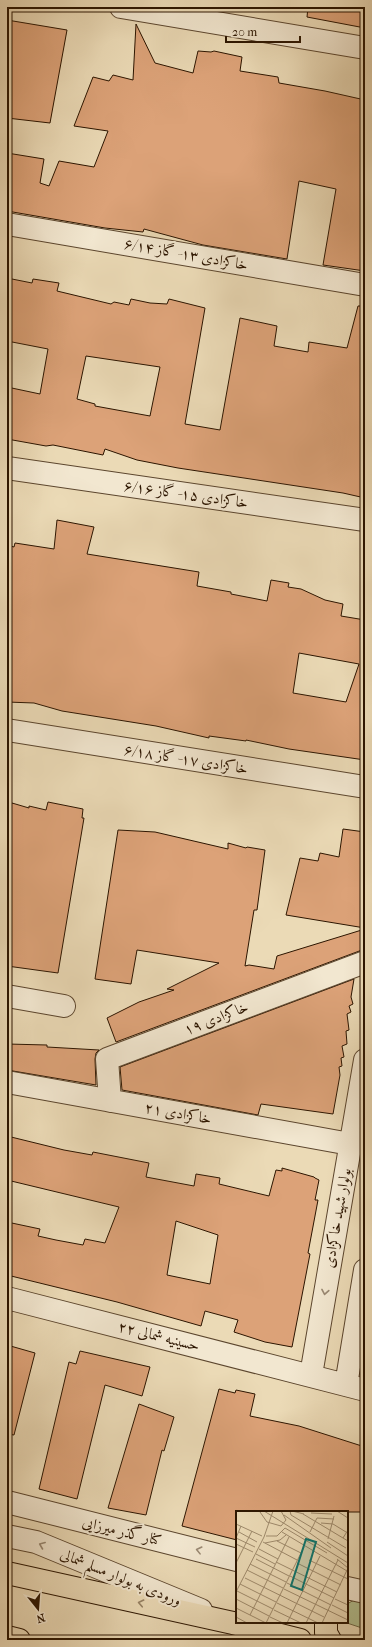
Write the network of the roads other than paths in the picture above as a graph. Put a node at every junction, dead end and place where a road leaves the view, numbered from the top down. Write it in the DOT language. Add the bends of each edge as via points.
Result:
graph roads {
  1 [pos="121,7"];
  2 [pos="365,48"];
  3 [pos="7,224"];
  4 [pos="365,285"];
  5 [pos="7,468"];
  6 [pos="365,520"];
  7 [pos="7,730"];
  8 [pos="365,787"];
  9 [pos="365,962"];
  10 [pos="7,996"];
  11 [pos="64,1006"];
  12 [pos="365,1060"];
  13 [pos="7,1082"];
  14 [pos="110,1101"];
  15 [pos="350,1144"];
  16 [pos="365,1270"];
  17 [pos="7,1298"];
  18 [pos="311,1375"];
  19 [pos="355,1388"];
  20 [pos="7,1502"];
  21 [pos="7,1536"];
  22 [pos="236,1560"];
  23 [pos="7,1573"];
  24 [pos="348,1588"];
  25 [pos="365,1592"];
  26 [pos="233,1623"];
  27 [pos="326,1623"];
  28 [pos="7,1637"];
  29 [pos="19,1640"];
  30 [pos="300,1640"];
  31 [pos="330,1640"];
  1 -- 2 [label="street"];
  3 -- 4 [label="street, خاکزادی ۱۳- گاز ۶/۱۴"];
  5 -- 6 [label="street, خاکزادی ۱۵- گاز ۶/۱۶"];
  7 -- 8 [label="street, خاکزادی ۱۷- گاز ۶/۱۸"];
  9 -- 14 [label="street, خاکزادی ۱۹" via="107,1059"];
  10 -- 11 [label="street"];
  12 -- 15 [label="street, بولوار شهید خاکزادی"];
  13 -- 14 [label="street, خاکزادی ۲۱"];
  14 -- 15 [label="street, خاکزادی ۲۱"];
  15 -- 18 [label="street, بولوار شهید خاکزادی, one-way"];
  16 -- 19 [label="street"];
  17 -- 18 [label="street, حسینیه شمالی ۲۲"];
  18 -- 19 [label="street, حسینیه شمالی ۲۲"];
  22 -- 20 [label="street, کنار گذر میرزایی, one-way"];
  26 -- 21 [label="street, ورودی به بولوار مسلم شمالی, one-way" via="36,1542"];
  26 -- 23 [label="highway, one-way"];
  24 -- 25 [label="street"];
  26 -- 30 [label="highway"];
  27 -- 31 [label="highway" via="326,1633"];
  28 -- 29 [label="highway"];
}
